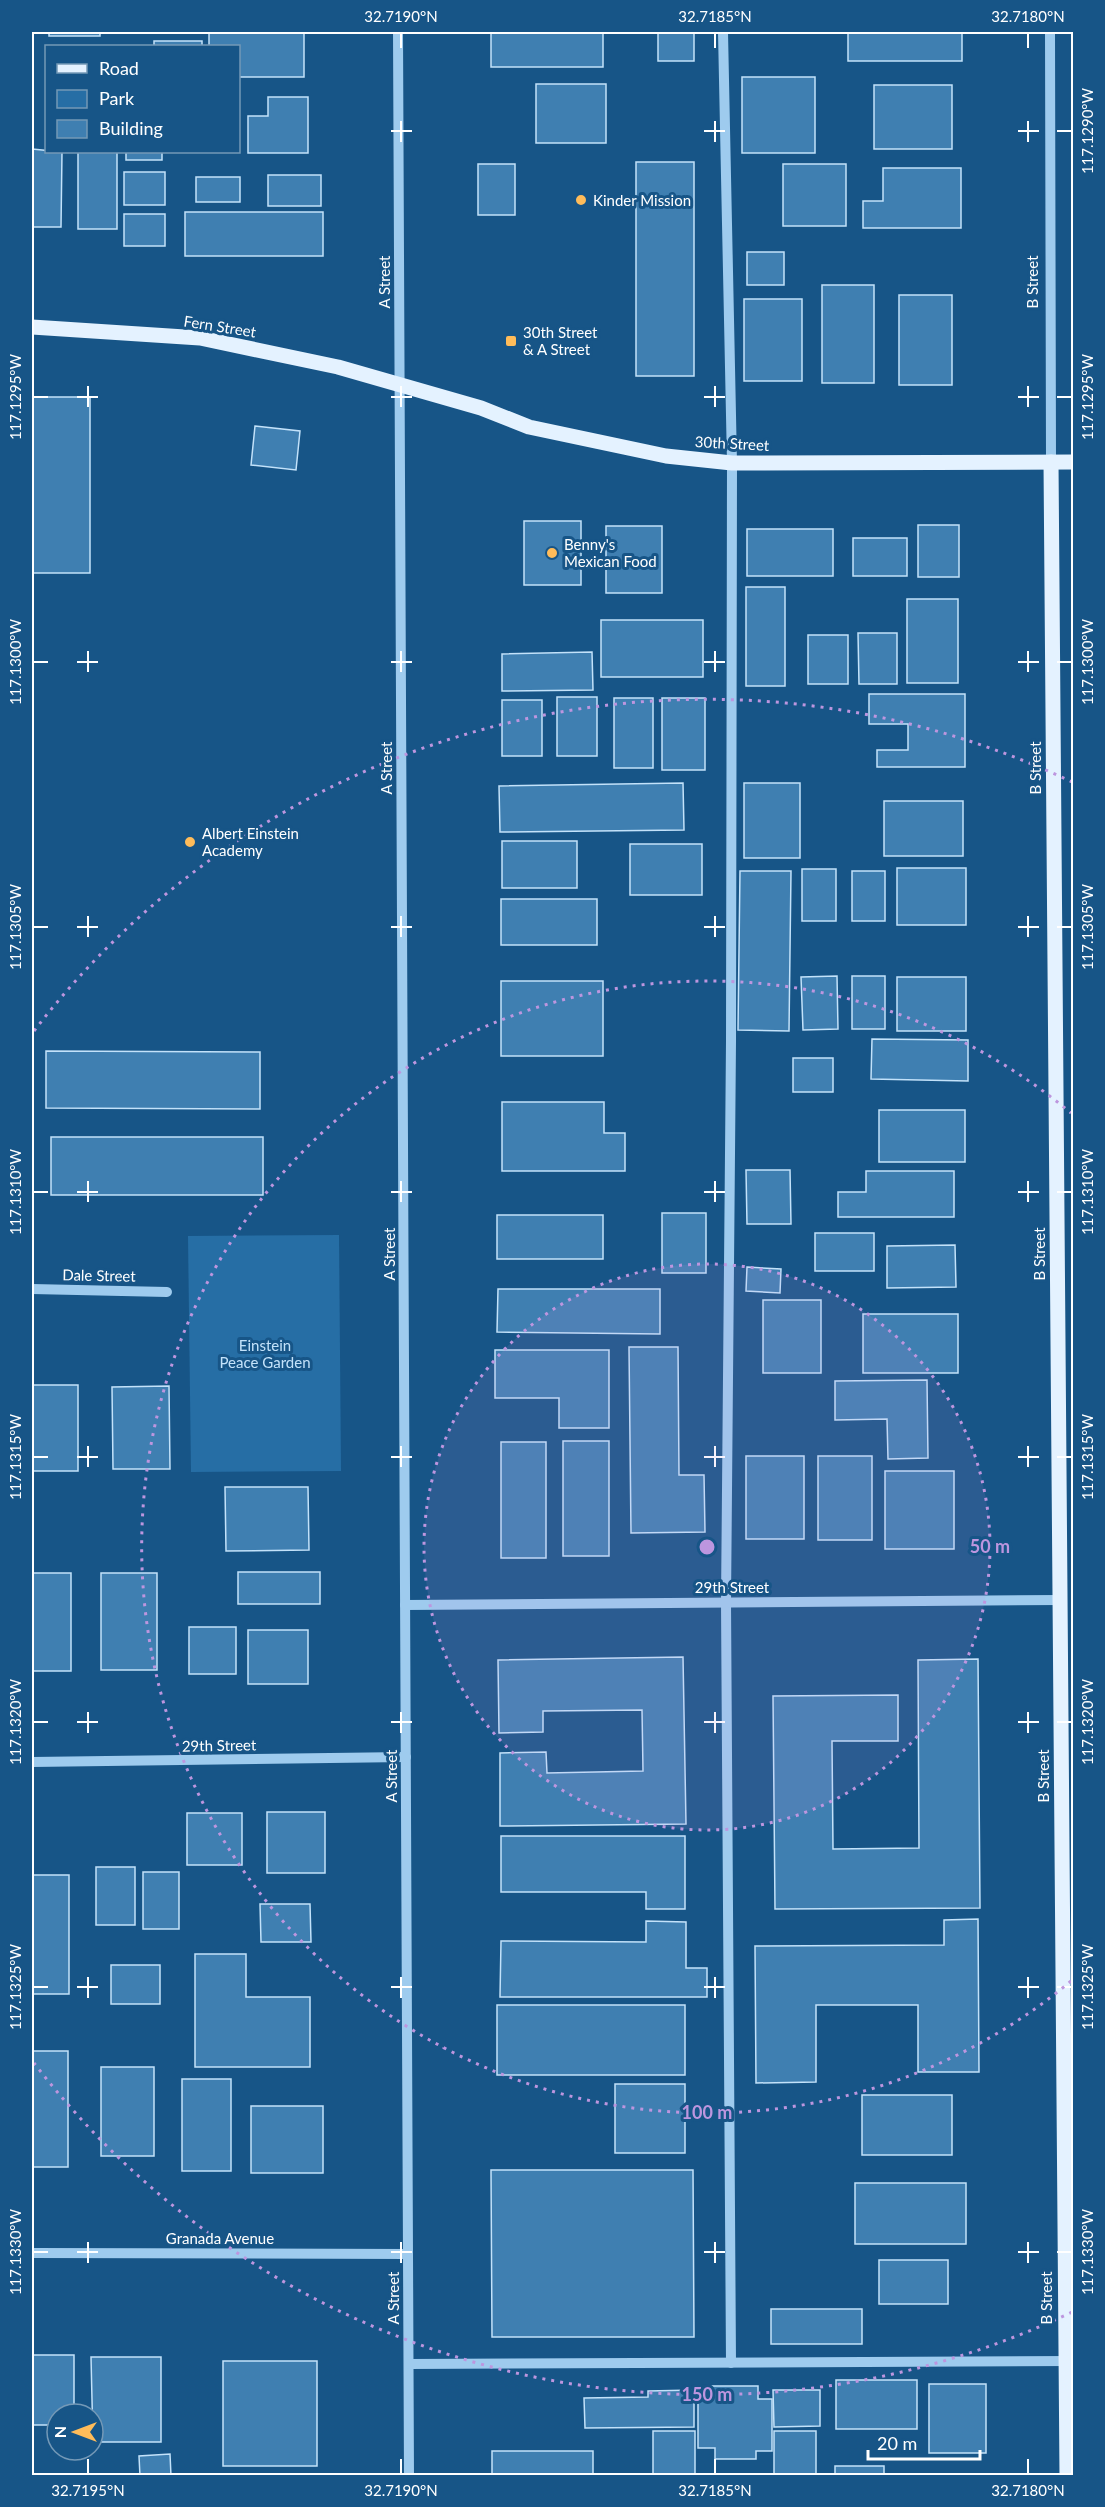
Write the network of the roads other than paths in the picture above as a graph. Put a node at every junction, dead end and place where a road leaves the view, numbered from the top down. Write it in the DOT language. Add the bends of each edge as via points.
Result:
graph roads {
  1 [pos="398,32"];
  2 [pos="723,32"];
  3 [pos="1050,32"];
  4 [pos="32,327"];
  5 [pos="399,384"];
  6 [pos="1051,462"];
  7 [pos="1074,462"];
  8 [pos="732,463"];
  9 [pos="32,1289"];
  10 [pos="167,1292"];
  11 [pos="1060,1600"];
  12 [pos="726,1602"];
  13 [pos="405,1605"];
  14 [pos="406,1756"];
  15 [pos="32,1762"];
  16 [pos="32,2253"];
  17 [pos="408,2254"];
  18 [pos="1069,2360"];
  19 [pos="731,2363"];
  20 [pos="409,2364"];
  21 [pos="409,2475"];
  22 [pos="1066,2475"];
  1 -- 5 [label="street, A Street"];
  2 -- 8 [label="street"];
  3 -- 6 [label="street, B Street"];
  4 -- 5 [label="main road, Fern Street" via="200,338"];
  5 -- 8 [label="main road, 30th Street" via="529,427 666,456"];
  5 -- 13 [label="street, A Street"];
  6 -- 7 [label="main road, 30th Street"];
  6 -- 8 [label="main road, 30th Street"];
  6 -- 11 [label="main road, B Street"];
  8 -- 12 [label="street"];
  9 -- 10 [label="street, Dale Street"];
  11 -- 12 [label="street, 29th Street"];
  11 -- 18 [label="main road, B Street"];
  12 -- 13 [label="street, 29th Street"];
  12 -- 19 [label="street"];
  13 -- 14 [label="street, A Street"];
  14 -- 15 [label="street, 29th Street"];
  14 -- 17 [label="street, A Street"];
  16 -- 17 [label="street, Granada Avenue"];
  17 -- 20 [label="street, A Street"];
  18 -- 19 [label="street"];
  18 -- 22 [label="main road, B Street"];
  19 -- 20 [label="street"];
  20 -- 21 [label="street, A Street"];
}
